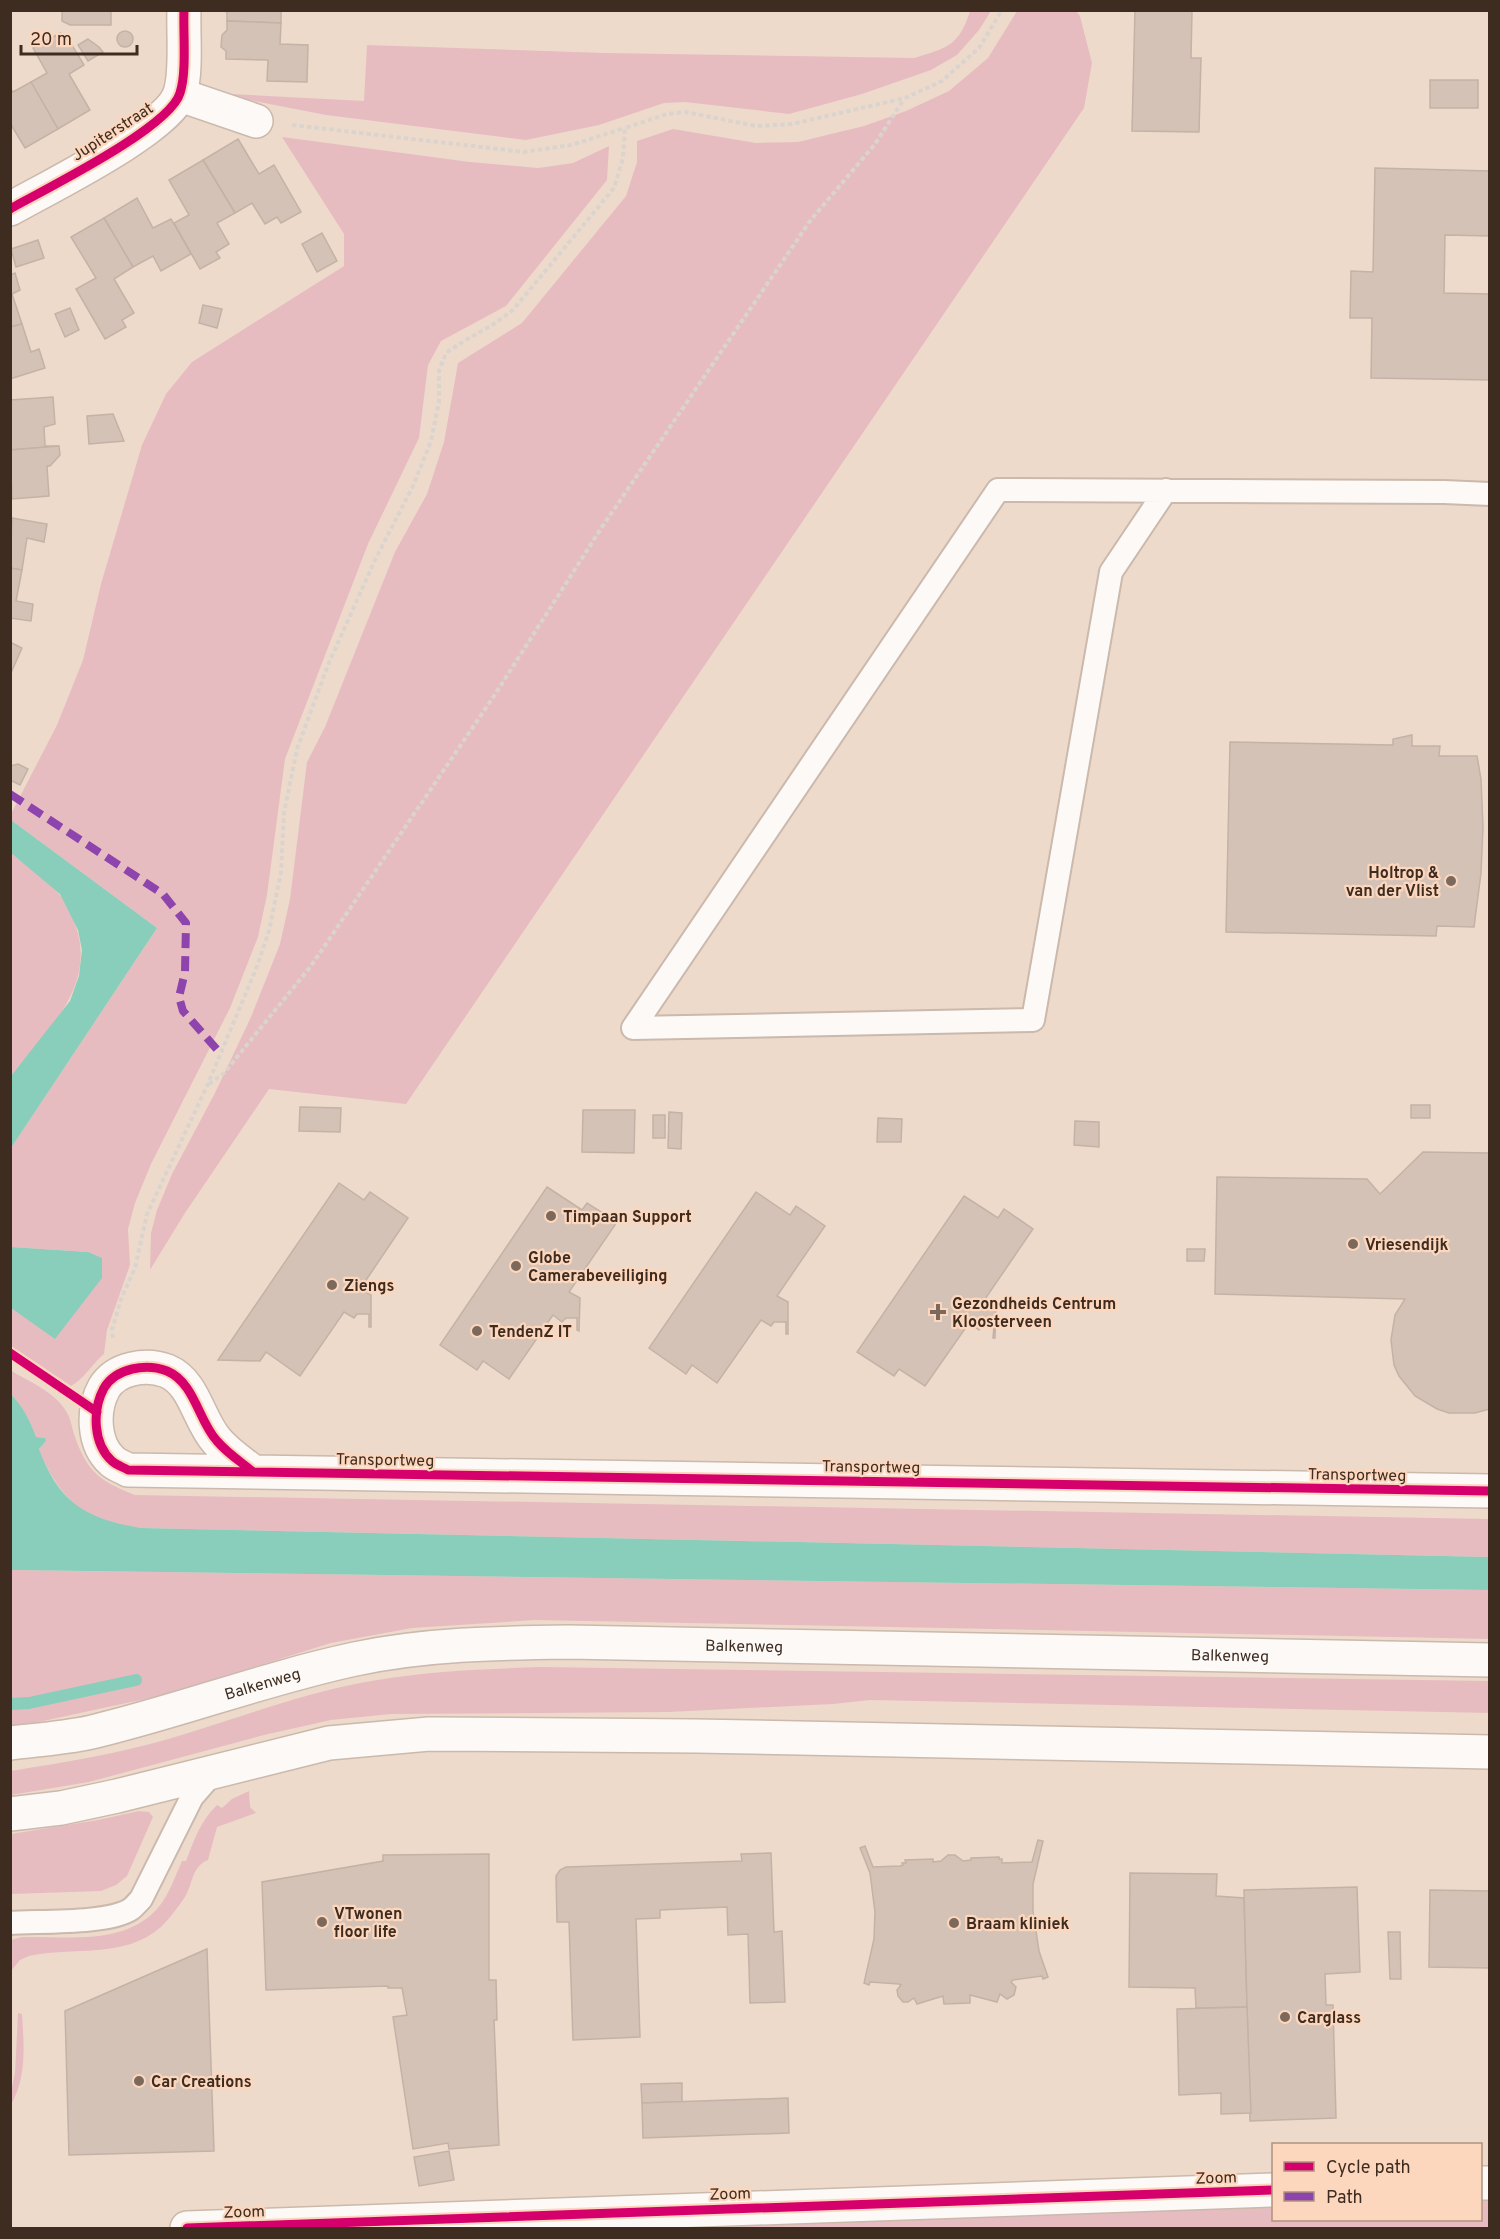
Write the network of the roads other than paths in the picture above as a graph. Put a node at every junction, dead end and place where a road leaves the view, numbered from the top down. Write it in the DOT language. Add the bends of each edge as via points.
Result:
graph roads {
  1 [pos="184,10"];
  2 [pos="180,95"];
  3 [pos="256,121"];
  4 [pos="10,209"];
  5 [pos="1166,490"];
  6 [pos="1490,494"];
  7 [pos="252,1472"];
  8 [pos="1490,1491"];
  9 [pos="1490,1660"];
  10 [pos="10,1743"];
  11 [pos="1490,1752"];
  12 [pos="213,1773"];
  13 [pos="10,1814"];
  14 [pos="10,1923"];
  15 [pos="1272,2190"];
  16 [pos="187,2229"];
  1 -- 2 [label="street"];
  2 -- 3 [label="street"];
  2 -- 4 [label="street, Jupiterstraat" via="151,127"];
  5 -- 5 [label="lane" via="998,490 633,1028 1033,1020 1111,572"];
  5 -- 6 [label="lane"];
  7 -- 7 [label="street, Transportweg" via="216,1441 186,1387 166,1371 130,1369 104,1388 97,1412 98,1438 113,1462 128,1470"];
  7 -- 8 [label="street, Transportweg"];
  9 -- 10 [label="street, Balkenweg" via="579,1642 486,1644 417,1648 356,1659 90,1732"];
  11 -- 12 [label="street" via="429,1734 329,1743"];
  12 -- 13 [label="street" via="61,1808"];
  12 -- 14 [label="lane" via="192,1797 141,1899 130,1910 91,1919"];
  15 -- 16 [label="street, Zoom"];
}
